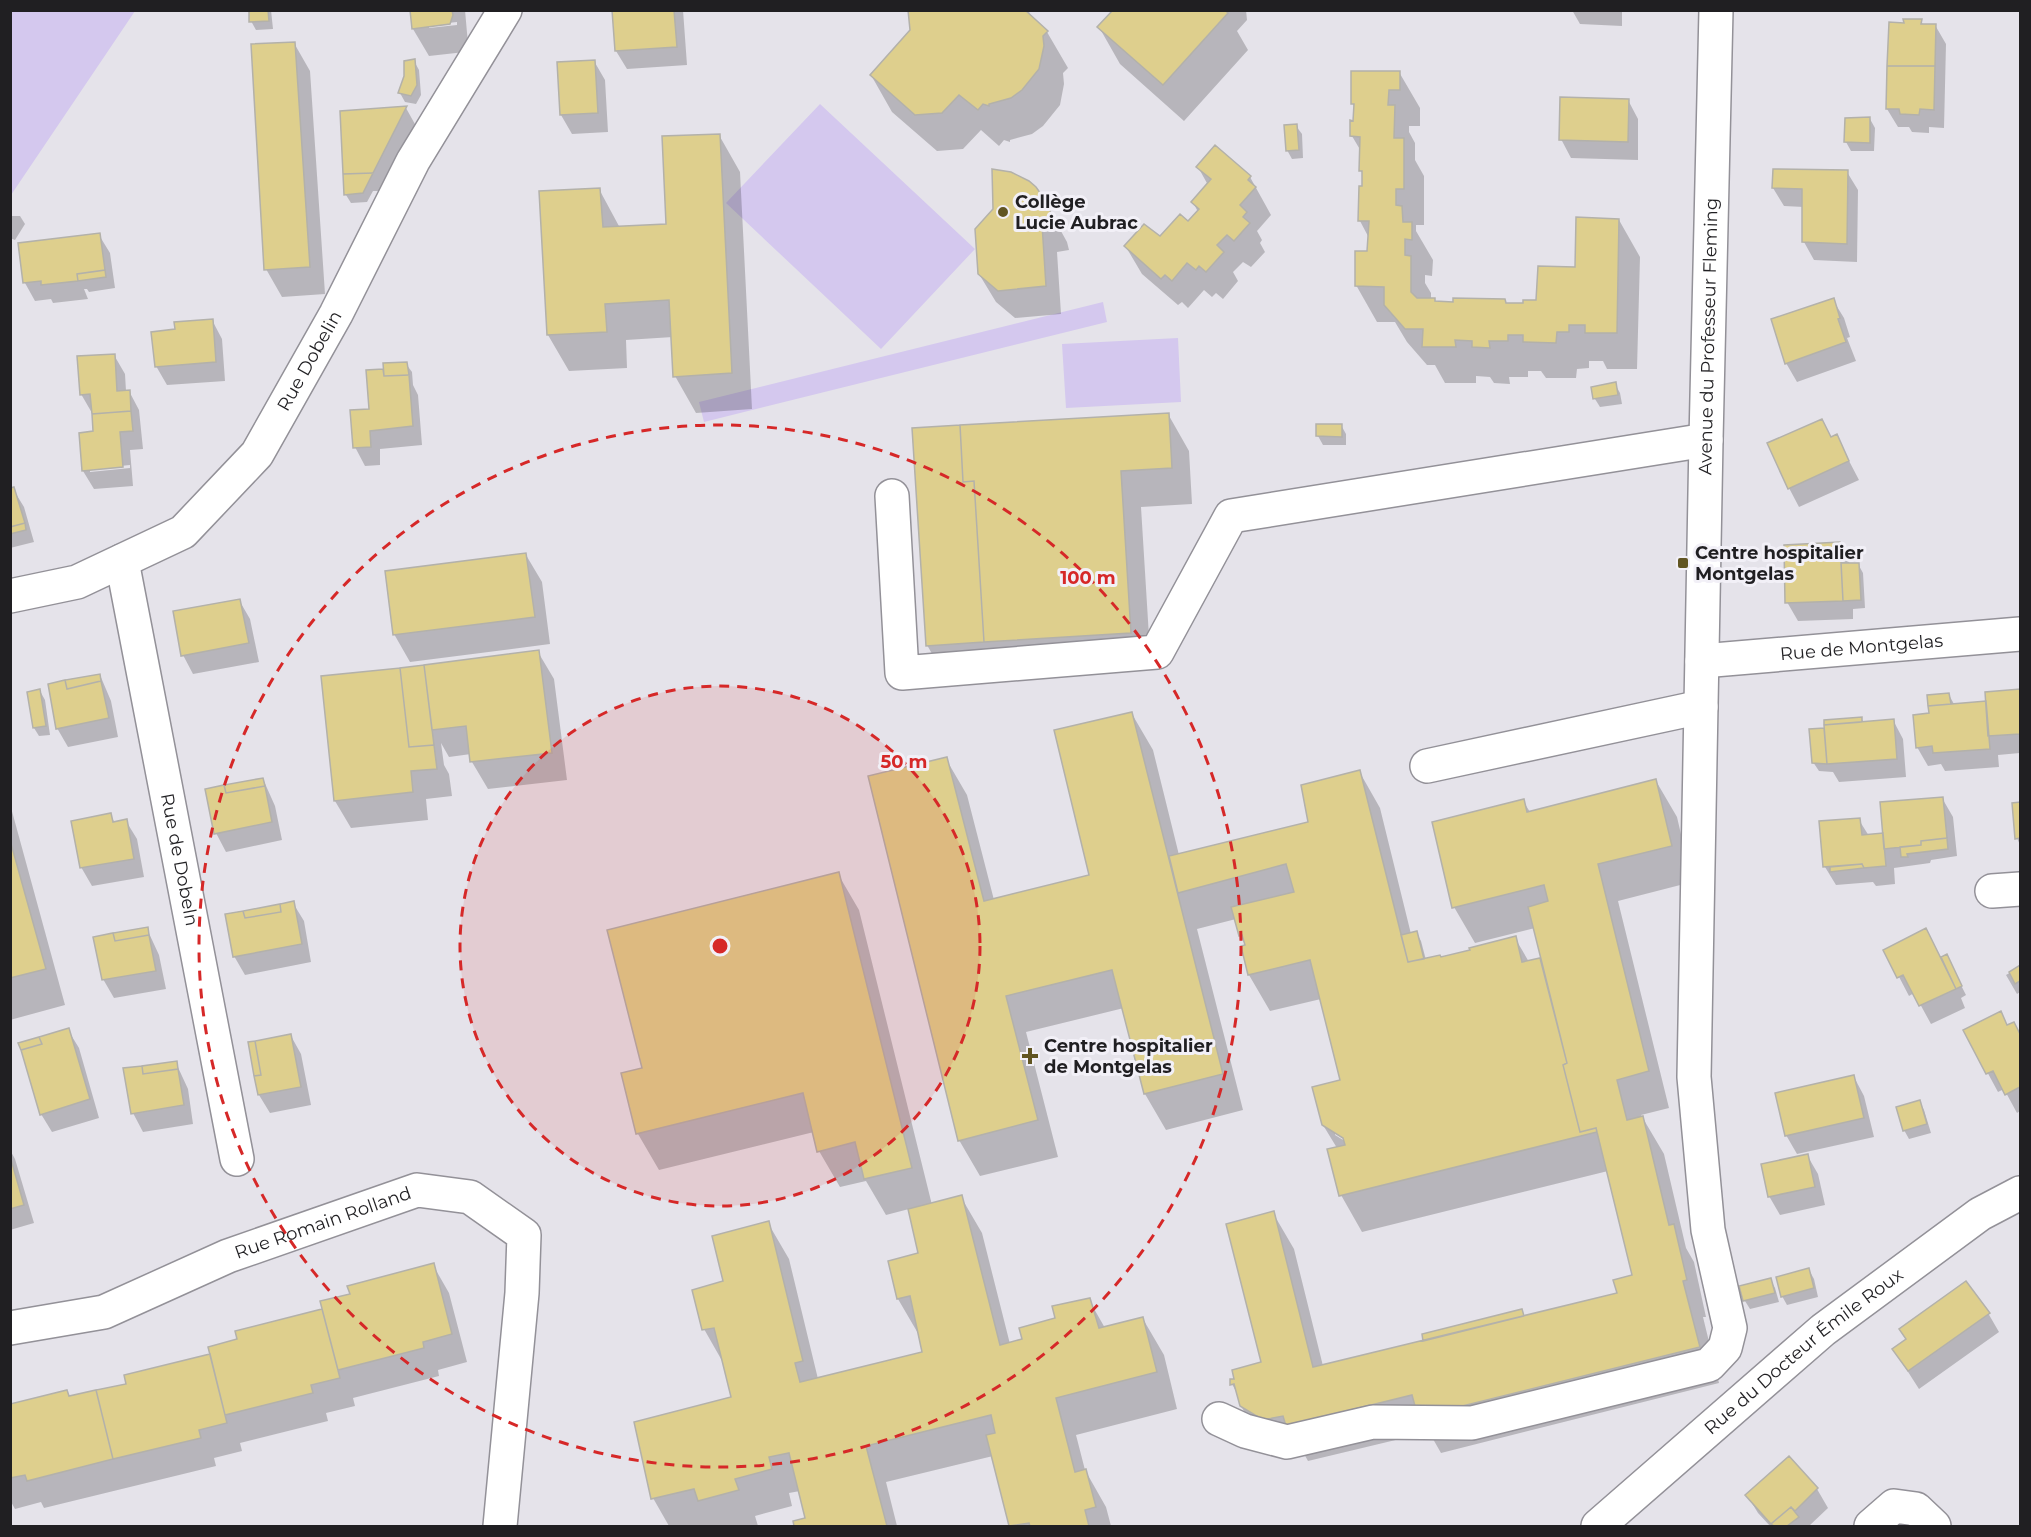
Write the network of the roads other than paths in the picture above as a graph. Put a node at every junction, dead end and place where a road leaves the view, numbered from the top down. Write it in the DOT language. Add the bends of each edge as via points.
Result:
graph roads {
  1 [pos="505,10"];
  2 [pos="1716,10"];
  3 [pos="1706,440"];
  4 [pos="892,496"];
  5 [pos="122,561"];
  6 [pos="10,596"];
  7 [pos="2020,634"];
  8 [pos="1702,661"];
  9 [pos="1701,707"];
  10 [pos="1427,766"];
  11 [pos="237,1159"];
  12 [pos="2020,1193"];
  13 [pos="10,1328"];
  14 [pos="1219,1419"];
  15 [pos="500,1527"];
  16 [pos="1598,1527"];
  17 [pos="1871,1527"];
  18 [pos="1934,1527"];
  1 -- 5 [label="street, Rue Dobelin" via="412,161 336,314 257,454 183,532"];
  2 -- 3 [label="street, Avenue du Professeur Fleming"];
  3 -- 4 [label="street" via="1231,516 1157,652 902,673"];
  3 -- 8 [label="street, Avenue du Professeur Fleming"];
  5 -- 6 [label="street, Rue Dobelin" via="77,582"];
  5 -- 11 [label="street, Rue de Dobeln"];
  7 -- 8 [label="street, Rue de Montgelas"];
  8 -- 9 [label="street, Avenue du Professeur Fleming"];
  9 -- 10 [label="street"];
  9 -- 14 [label="street, Avenue du Professeur Fleming" via="1694,1077 1707,1230 1730,1328 1725,1348 1709,1365 1472,1423 1373,1422 1287,1442 1245,1431"];
  12 -- 16 [label="street, Rue du Docteur Émile Roux" via="1980,1214 1823,1330"];
  13 -- 15 [label="street, Rue Romain Rolland" via="104,1312 228,1256 417,1190 470,1197 524,1235"];
  17 -- 18 [label="street" via="1894,1506 1916,1509"];
}
